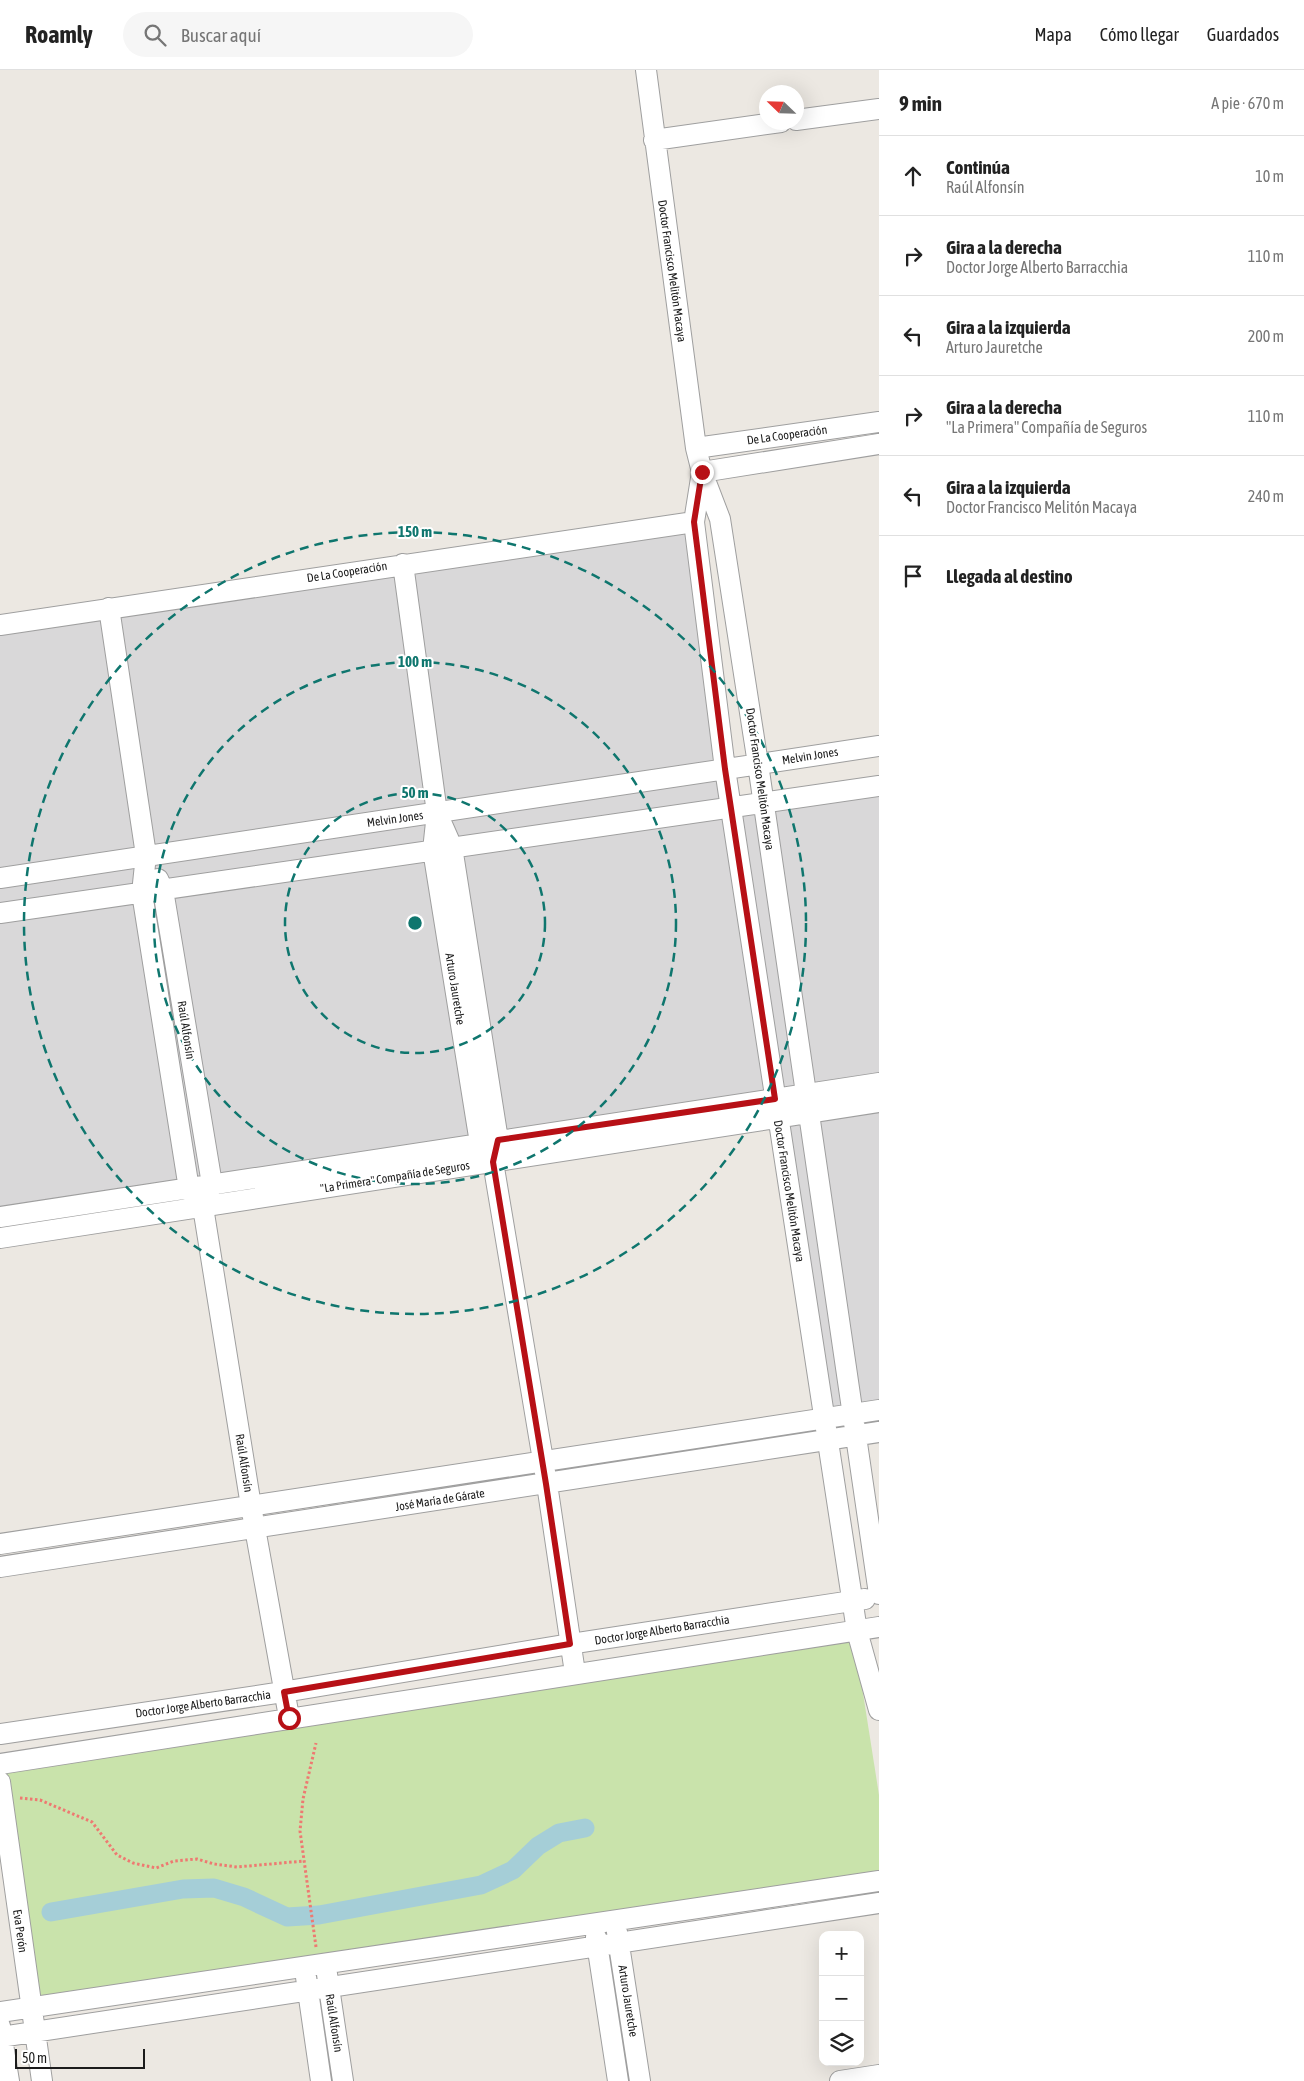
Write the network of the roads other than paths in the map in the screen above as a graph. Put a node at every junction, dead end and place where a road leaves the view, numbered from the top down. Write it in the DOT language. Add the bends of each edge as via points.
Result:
graph roads {
  1 [pos="646,70"];
  2 [pos="879,109"];
  3 [pos="804,119"];
  4 [pos="759,125"];
  5 [pos="654,140"];
  6 [pos="879,422"];
  7 [pos="879,444"];
  8 [pos="696,448"];
  9 [pos="702,472"];
  10 [pos="694,522"];
  11 [pos="403,564"];
  12 [pos="109,608"];
  13 [pos="0,625"];
  14 [pos="879,746"];
  15 [pos="758,764"];
  16 [pos="725,769"];
  17 [pos="879,786"];
  18 [pos="764,803"];
  19 [pos="730,808"];
  20 [pos="437,813"];
  21 [pos="442,848"];
  22 [pos="146,855"];
  23 [pos="0,878"];
  24 [pos="163,890"];
  25 [pos="142,893"];
  26 [pos="0,913"];
  27 [pos="879,1083"];
  28 [pos="879,1102"];
  29 [pos="807,1104"];
  30 [pos="776,1109"];
  31 [pos="489,1142"];
  32 [pos="493,1162"];
  33 [pos="212,1184"];
  34 [pos="189,1189"];
  35 [pos="203,1207"];
  36 [pos="0,1217"];
  37 [pos="0,1238"];
  38 [pos="879,1410"];
  39 [pos="852,1415"];
  40 [pos="824,1419"];
  41 [pos="879,1432"];
  42 [pos="855,1436"];
  43 [pos="827,1440"];
  44 [pos="542,1461"];
  45 [pos="546,1484"];
  46 [pos="251,1506"];
  47 [pos="256,1528"];
  48 [pos="0,1544"];
  49 [pos="0,1567"];
  50 [pos="879,1596"];
  51 [pos="853,1601"];
  52 [pos="879,1627"];
  53 [pos="857,1631"];
  54 [pos="570,1644"];
  55 [pos="575,1673"];
  56 [pos="284,1692"];
  57 [pos="878,1697"];
  58 [pos="289,1718"];
  59 [pos="0,1734"];
  60 [pos="0,1764"];
  61 [pos="0,1782"];
  62 [pos="879,1881"];
  63 [pos="879,1903"];
  64 [pos="615,1921"];
  65 [pos="594,1925"];
  66 [pos="619,1945"];
  67 [pos="597,1948"];
  68 [pos="326,1964"];
  69 [pos="305,1967"];
  70 [pos="328,1986"];
  71 [pos="308,1990"];
  72 [pos="30,2008"];
  73 [pos="0,2012"];
  74 [pos="34,2032"];
  75 [pos="1,2033"];
  76 [pos="879,2075"];
  77 [pos="9,2081"];
  78 [pos="42,2081"];
  79 [pos="321,2081"];
  80 [pos="343,2081"];
  81 [pos="618,2081"];
  82 [pos="640,2081"];
  83 [pos="840,2081"];
  1 -- 5 [label="street, Doctor Francisco Melitón Macaya"];
  2 -- 3 [label="street"];
  4 -- 5 [label="street"];
  5 -- 8 [label="street, Doctor Francisco Melitón Macaya"];
  6 -- 8 [label="street, De La Cooperación"];
  7 -- 9 [label="street, De La Cooperación"];
  8 -- 9 [label="street, Doctor Francisco Melitón Macaya"];
  9 -- 10 [label="street, Doctor Francisco Melitón Macaya"];
  9 -- 15 [label="street, Doctor Francisco Melitón Macaya" via="720,519"];
  10 -- 11 [label="street, De La Cooperación"];
  10 -- 16 [label="street, Doctor Francisco Melitón Macaya"];
  11 -- 12 [label="street, De La Cooperación"];
  11 -- 20 [label="street, Arturo Jauretche"];
  12 -- 13 [label="street, De La Cooperación"];
  12 -- 22 [label="street, Raúl Alfonsín"];
  14 -- 15 [label="street, Melvin Jones"];
  15 -- 16 [label="street, Melvin Jones"];
  15 -- 18 [label="street, Doctor Francisco Melitón Macaya"];
  16 -- 19 [label="street, Doctor Francisco Melitón Macaya"];
  16 -- 20 [label="street, Melvin Jones"];
  17 -- 18 [label="street"];
  18 -- 19 [label="street"];
  18 -- 29 [label="street, Doctor Francisco Melitón Macaya"];
  19 -- 21 [label="street"];
  19 -- 30 [label="street, Doctor Francisco Melitón Macaya"];
  20 -- 21 [label="street, Arturo Jauretche"];
  20 -- 22 [label="street, Melvin Jones"];
  21 -- 24 [label="street"];
  21 -- 31 [label="street, Arturo Jauretche"];
  22 -- 23 [label="street, Melvin Jones"];
  22 -- 24 [label="street, Raúl Alfonsín"];
  22 -- 25 [label="street, Raúl Alfonsín"];
  24 -- 25 [label="street"];
  24 -- 33 [label="street, Raúl Alfonsín"];
  25 -- 26 [label="street"];
  25 -- 34 [label="street, Raúl Alfonsín"];
  27 -- 29 [label="street, \"La Primera\" Compañía de Seguros"];
  28 -- 29 [label="street, \"La Primera\" Compañía de Seguros"];
  29 -- 30 [label="street, \"La Primera\" Compañía de Seguros"];
  29 -- 39 [label="street, Doctor Francisco Melitón Macaya"];
  30 -- 31 [label="street, \"La Primera\" Compañía de Seguros"];
  30 -- 32 [label="street, \"La Primera\" Compañía de Seguros"];
  30 -- 40 [label="street, Doctor Francisco Melitón Macaya"];
  31 -- 32 [label="street, Arturo Jauretche"];
  31 -- 33 [label="street, \"La Primera\" Compañía de Seguros"];
  32 -- 35 [label="street, \"La Primera\" Compañía de Seguros"];
  32 -- 44 [label="street, Arturo Jauretche"];
  33 -- 34 [label="street, \"La Primera\" Compañía de Seguros"];
  33 -- 35 [label="street"];
  34 -- 35 [label="street, Raúl Alfonsín"];
  34 -- 36 [label="street, \"La Primera\" Compañía de Seguros"];
  35 -- 37 [label="street, \"La Primera\" Compañía de Seguros"];
  35 -- 46 [label="street, Raúl Alfonsín"];
  38 -- 39 [label="street, José María de Gárate"];
  39 -- 40 [label="street, José María de Gárate"];
  39 -- 42 [label="street, Doctor Francisco Melitón Macaya"];
  40 -- 43 [label="street, Doctor Francisco Melitón Macaya"];
  40 -- 44 [label="street, José María de Gárate"];
  41 -- 42 [label="street, José María de Gárate"];
  42 -- 43 [label="street, José María de Gárate"];
  42 -- 50 [label="street, Doctor Francisco Melitón Macaya"];
  43 -- 45 [label="street, José María de Gárate"];
  43 -- 51 [label="street, Doctor Francisco Melitón Macaya"];
  44 -- 45 [label="street, Arturo Jauretche"];
  44 -- 46 [label="street, José María de Gárate"];
  45 -- 47 [label="street, José María de Gárate"];
  45 -- 54 [label="street, Arturo Jauretche"];
  46 -- 47 [label="street, Raúl Alfonsín"];
  46 -- 48 [label="street, José María de Gárate"];
  47 -- 49 [label="street, José María de Gárate"];
  47 -- 56 [label="street, Raúl Alfonsín"];
  50 -- 51 [label="street, Doctor Jorge Alberto Barracchia"];
  51 -- 53 [label="street, Doctor Francisco Melitón Macaya"];
  51 -- 54 [label="street, Doctor Jorge Alberto Barracchia"];
  52 -- 53 [label="street, Doctor Jorge Alberto Barracchia"];
  53 -- 55 [label="street, Doctor Jorge Alberto Barracchia"];
  53 -- 57 [label="street, Doctor Francisco Melitón Macaya"];
  54 -- 55 [label="street, Arturo Jauretche"];
  54 -- 56 [label="street, Doctor Jorge Alberto Barracchia"];
  55 -- 58 [label="street, Doctor Jorge Alberto Barracchia"];
  56 -- 58 [label="street, Raúl Alfonsín"];
  56 -- 59 [label="street, Doctor Jorge Alberto Barracchia"];
  58 -- 60 [label="street, Doctor Jorge Alberto Barracchia"];
  61 -- 72 [label="street, Eva Perón"];
  62 -- 64 [label="street"];
  63 -- 66 [label="street"];
  64 -- 65 [label="street"];
  64 -- 66 [label="street, Arturo Jauretche"];
  65 -- 67 [label="street, Arturo Jauretche"];
  65 -- 68 [label="street"];
  66 -- 67 [label="street"];
  66 -- 82 [label="street, Arturo Jauretche"];
  67 -- 70 [label="street"];
  67 -- 81 [label="street, Arturo Jauretche"];
  68 -- 69 [label="street"];
  68 -- 70 [label="street, Raúl Alfonsín"];
  69 -- 71 [label="street, Raúl Alfonsín"];
  69 -- 72 [label="street"];
  70 -- 71 [label="street"];
  70 -- 80 [label="street, Raúl Alfonsín"];
  71 -- 74 [label="street"];
  71 -- 79 [label="street, Raúl Alfonsín"];
  72 -- 73 [label="street"];
  72 -- 74 [label="street, Eva Perón"];
  74 -- 75 [label="street"];
  74 -- 78 [label="street, Eva Perón"];
  75 -- 77 [label="street"];
  76 -- 83 [label="street"];
}
